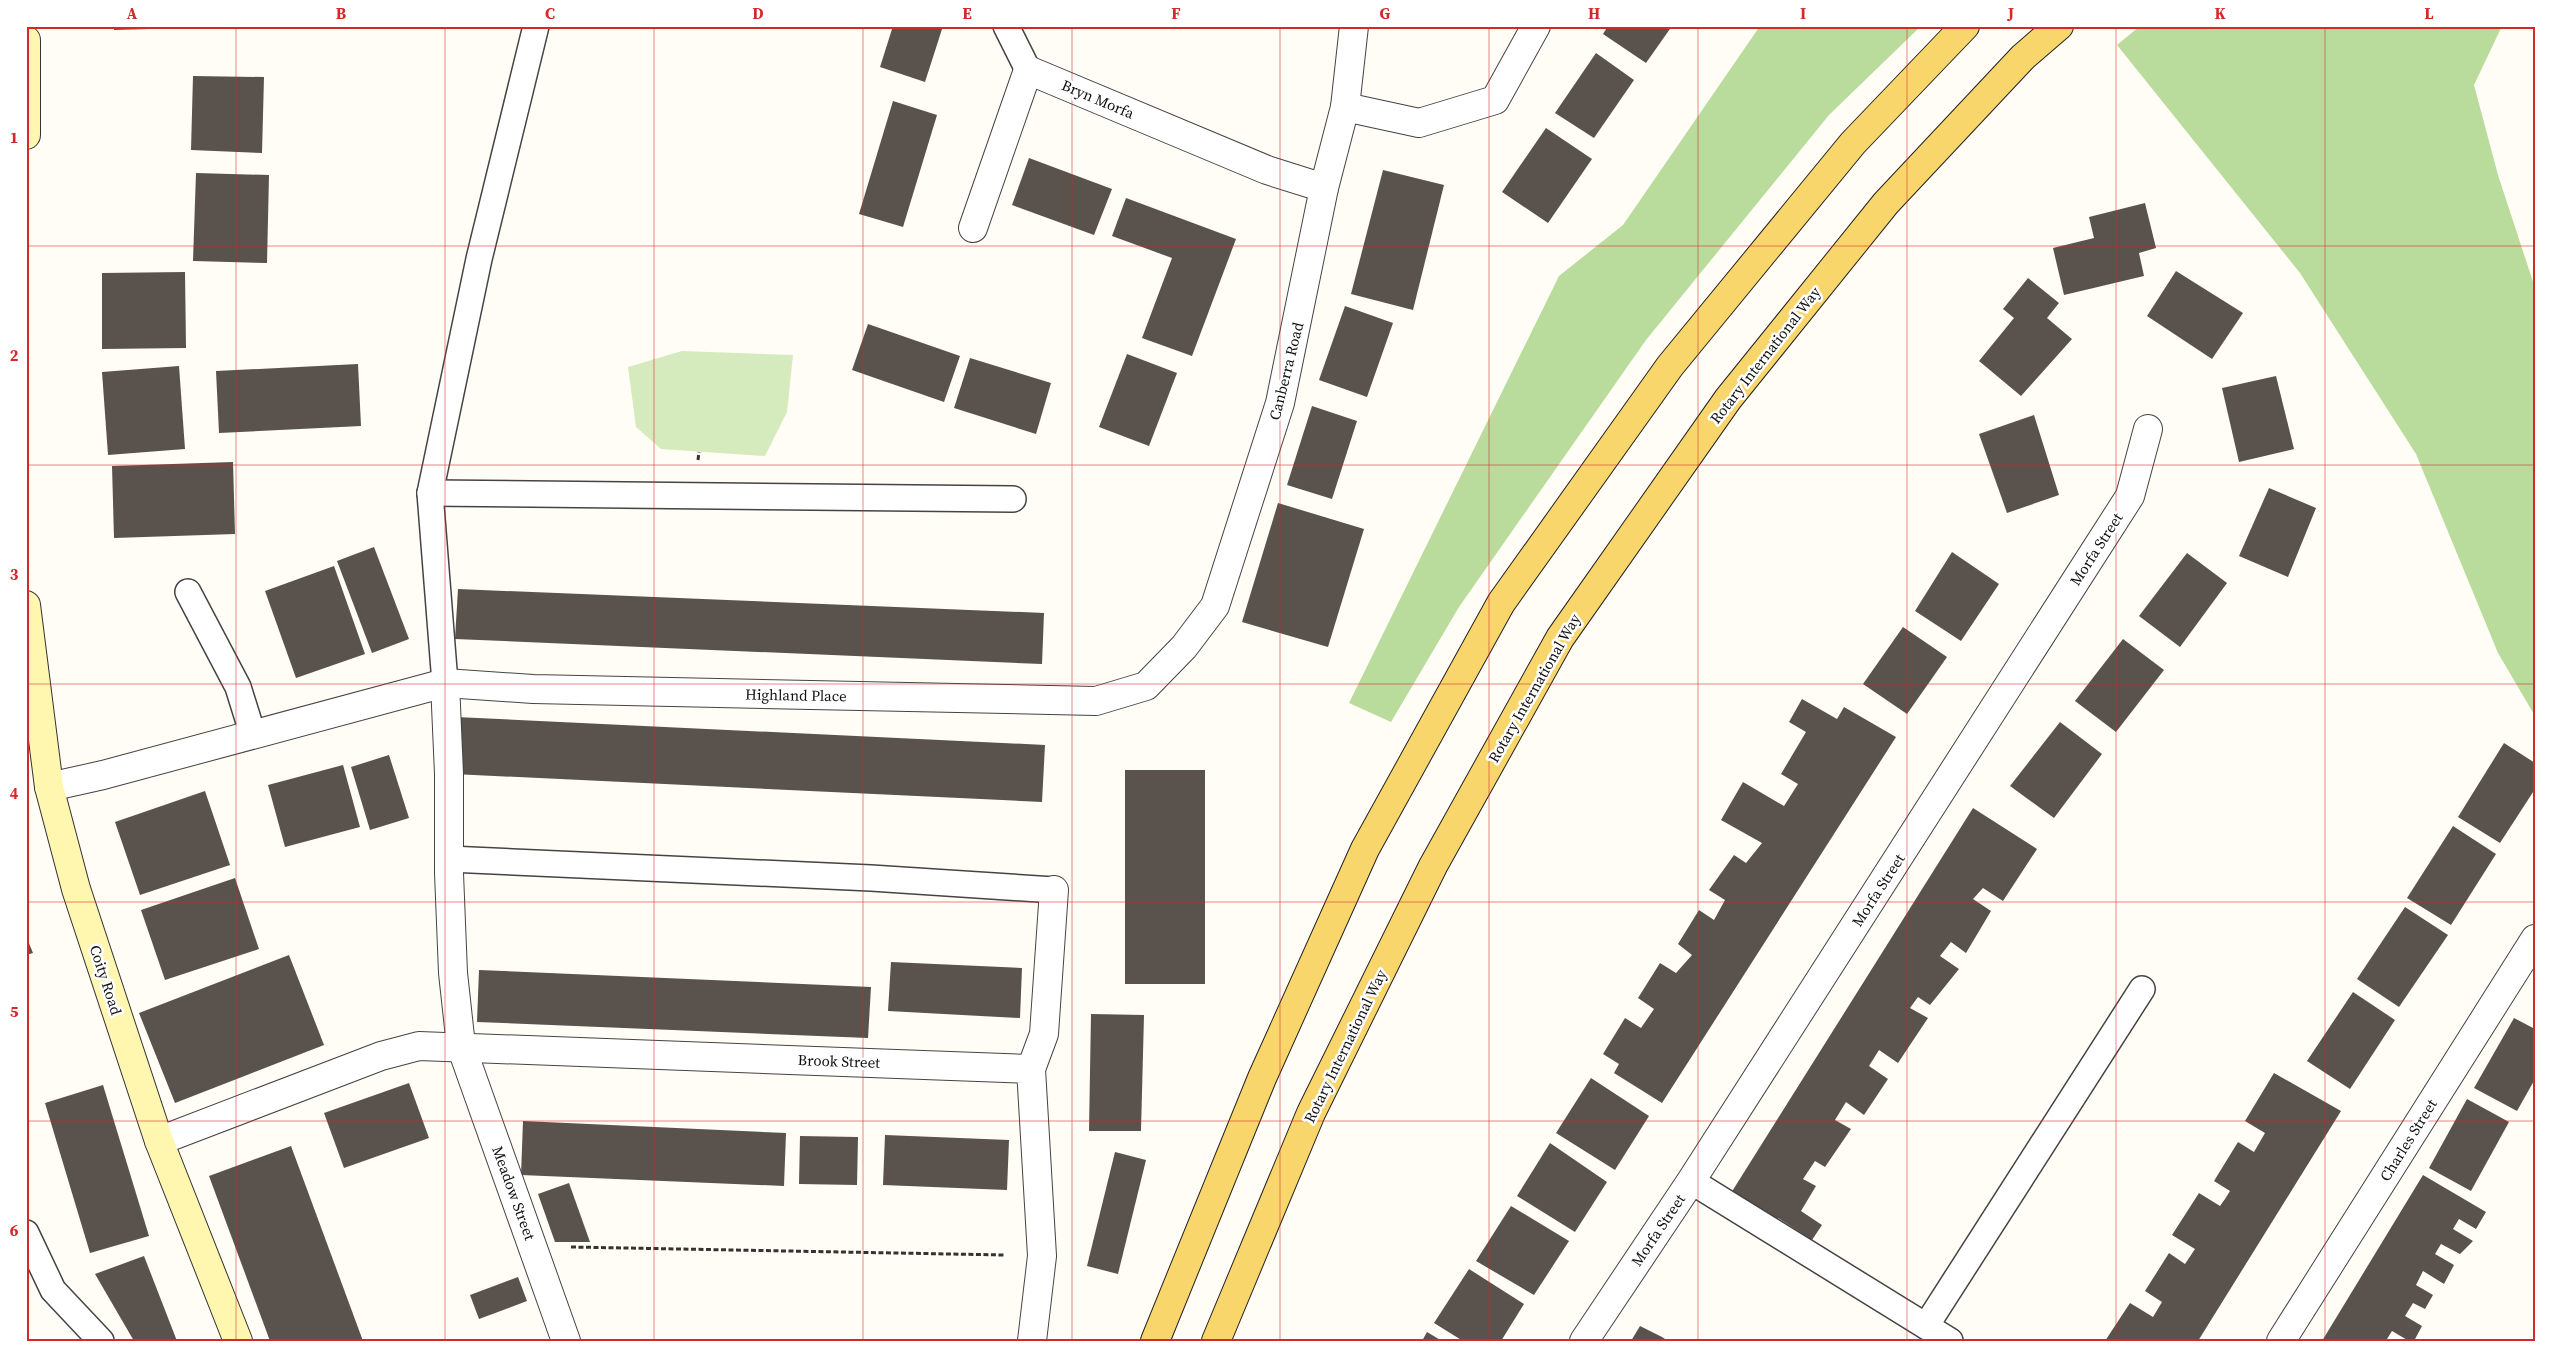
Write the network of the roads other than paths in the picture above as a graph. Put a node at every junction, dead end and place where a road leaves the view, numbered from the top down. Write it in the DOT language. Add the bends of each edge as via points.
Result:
graph roads {
  1 [pos="536,26"];
  2 [pos="1006,26"];
  3 [pos="1354,26"];
  4 [pos="1536,26"];
  5 [pos="1965,26"];
  6 [pos="2059,26"];
  7 [pos="26,40"];
  8 [pos="1028,70"];
  9 [pos="1345,107"];
  10 [pos="26,135"];
  11 [pos="1324,188"];
  12 [pos="973,228"];
  13 [pos="2148,428"];
  14 [pos="430,493"];
  15 [pos="1012,499"];
  16 [pos="188,592"];
  17 [pos="26,605"];
  18 [pos="445,683"];
  19 [pos="1146,686"];
  20 [pos="253,734"];
  21 [pos="48,787"];
  22 [pos="449,859"];
  23 [pos="1054,890"];
  24 [pos="2535,939"];
  25 [pos="2142,989"];
  26 [pos="461,1046"];
  27 [pos="1031,1069"];
  28 [pos="159,1141"];
  29 [pos="1691,1181"];
  30 [pos="26,1233"];
  31 [pos="1926,1326"];
  32 [pos="101,1341"];
  33 [pos="238,1341"];
  34 [pos="566,1341"];
  35 [pos="1032,1341"];
  36 [pos="1155,1341"];
  37 [pos="1216,1341"];
  38 [pos="1584,1341"];
  39 [pos="1950,1341"];
  40 [pos="2281,1341"];
  1 -- 14 [label="lane" via="479,259"];
  2 -- 8 [label="lane"];
  3 -- 9 [label="street, Canberra Road"];
  4 -- 9 [label="street" via="1495,100 1419,123"];
  5 -- 36 [label="main road" via="1853,142 1670,366 1502,603 1365,849 1262,1078"];
  6 -- 37 [label="main road, Rotary International Way" via="2023,58 1868,226 1728,399 1560,638 1433,866 1311,1113"];
  7 -- 10 [label="main road"];
  8 -- 11 [label="street, Bryn Morfa" via="1267,170"];
  8 -- 12 [label="street"];
  9 -- 11 [label="street, Canberra Road"];
  11 -- 19 [label="street, Canberra Road" via="1280,404 1215,606 1184,647"];
  13 -- 29 [label="street, Morfa Street" via="2130,496"];
  14 -- 15 [label="lane"];
  14 -- 18 [label="lane"];
  16 -- 20 [label="lane" via="238,687"];
  17 -- 21 [label="main road, Coity Road"];
  18 -- 19 [label="street, Highland Place" via="533,690 1096,701"];
  18 -- 20 [label="street, Highland Place"];
  18 -- 22 [label="street, Meadow Street"];
  20 -- 21 [label="street, Highland Place"];
  21 -- 28 [label="main road, Coity Road" via="76,889"];
  22 -- 23 [label="lane" via="871,878"];
  22 -- 26 [label="street, Meadow Street" via="453,973"];
  23 -- 27 [label="street" via="1044,1034"];
  24 -- 40 [label="street, Charles Street"];
  25 -- 31 [label="lane"];
  26 -- 27 [label="street, Brook Street"];
  26 -- 28 [label="street, Brook Street" via="419,1046 381,1056"];
  26 -- 34 [label="street, Meadow Street"];
  27 -- 35 [label="street" via="1042,1256"];
  28 -- 33 [label="main road, Coity Road"];
  29 -- 31 [label="lane"];
  29 -- 38 [label="street, Morfa Street"];
  30 -- 32 [label="lane" via="53,1290"];
  31 -- 39 [label="lane"];
}
